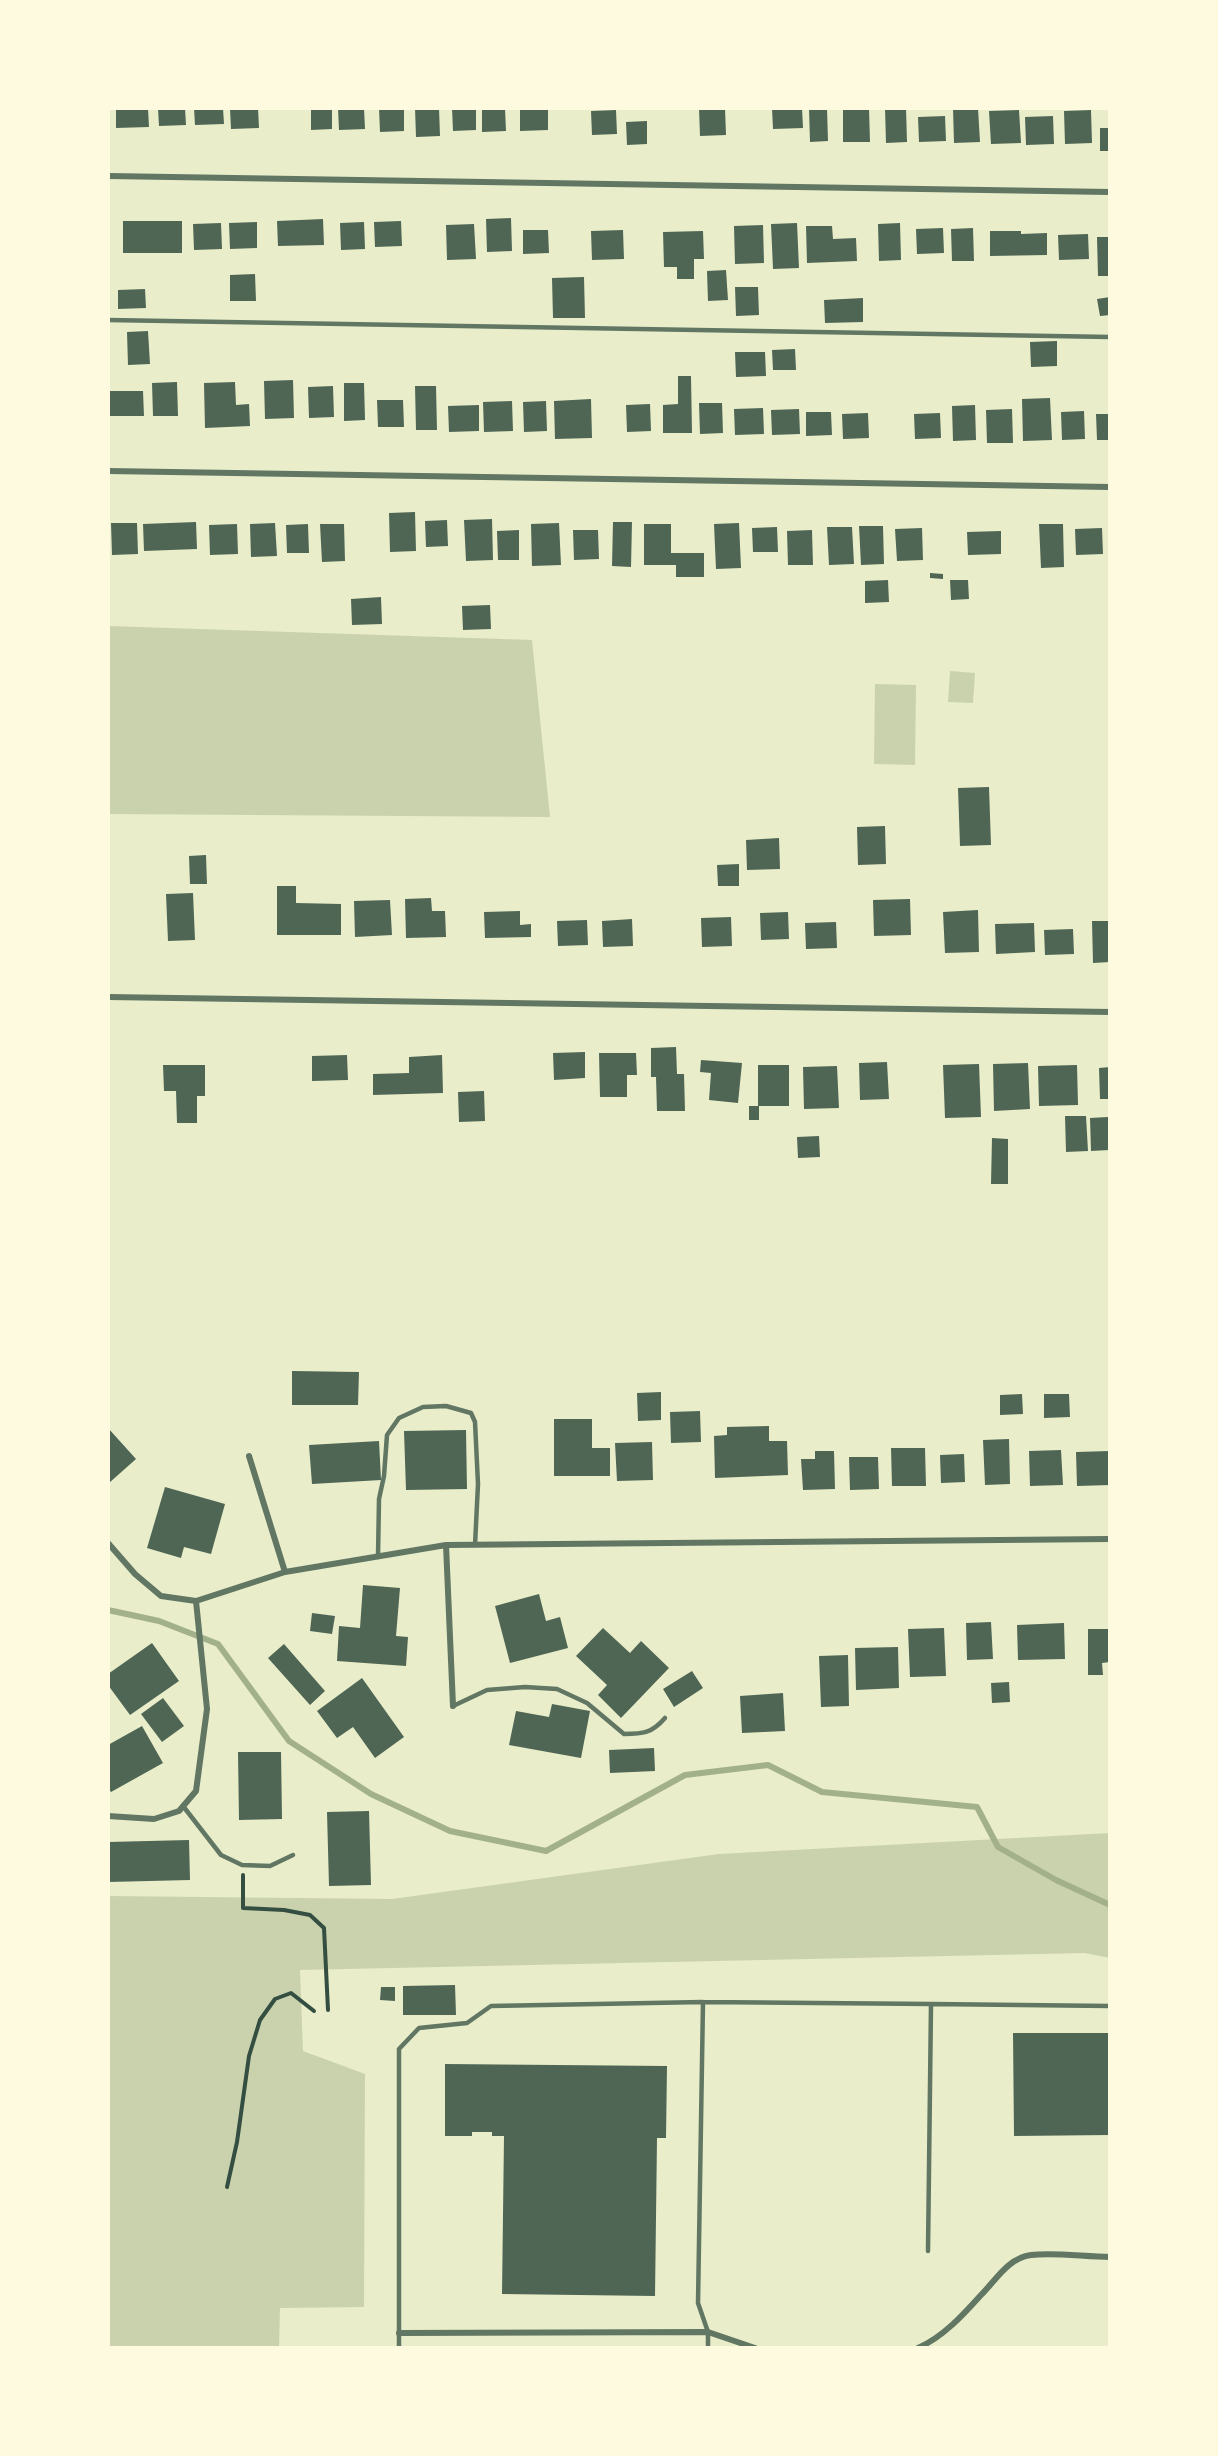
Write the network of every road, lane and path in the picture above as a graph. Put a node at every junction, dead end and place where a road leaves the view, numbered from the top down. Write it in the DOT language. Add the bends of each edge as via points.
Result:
graph roads {
  1 [pos="108,176"];
  2 [pos="1110,192"];
  3 [pos="108,320"];
  4 [pos="1110,337"];
  5 [pos="108,471"];
  6 [pos="1110,487"];
  7 [pos="108,997"];
  8 [pos="1110,1012"];
  9 [pos="249,1456"];
  10 [pos="1110,1539"];
  11 [pos="108,1543"];
  12 [pos="446,1545"];
  13 [pos="475,1545"];
  14 [pos="378,1557"];
  15 [pos="285,1572"];
  16 [pos="196,1601"];
  17 [pos="453,1706"];
  18 [pos="665,1718"];
  19 [pos="183,1806"];
  20 [pos="108,1816"];
  21 [pos="292,1855"];
  22 [pos="242,1865"];
  23 [pos="703,2002"];
  24 [pos="931,2004"];
  25 [pos="1110,2006"];
  26 [pos="328,2010"];
  27 [pos="314,2011"];
  28 [pos="227,2187"];
  29 [pos="928,2251"];
  30 [pos="1110,2257"];
  31 [pos="708,2332"];
  32 [pos="399,2333"];
  33 [pos="399,2348"];
  34 [pos="708,2348"];
  35 [pos="755,2348"];
  36 [pos="918,2348"];
  1 -- 2 [label="street"];
  3 -- 4 [label="lane"];
  5 -- 6 [label="street"];
  7 -- 8 [label="street"];
  9 -- 15 [label="street"];
  10 -- 13 [label="street"];
  11 -- 16 [label="street" via="161,1596"];
  12 -- 13 [label="street"];
  12 -- 14 [label="street"];
  12 -- 17 [label="street"];
  13 -- 14 [label="lane" via="475,1422 471,1413 446,1406 423,1407 399,1418 387,1435"];
  14 -- 15 [label="street"];
  15 -- 16 [label="street"];
  16 -- 19 [label="street" via="207,1709 196,1791"];
  17 -- 18 [label="lane" via="487,1690 525,1687 557,1689 587,1703 624,1734 655,1729"];
  19 -- 20 [label="street" via="154,1819"];
  19 -- 22 [label="lane" via="221,1855"];
  21 -- 22 [label="lane" via="270,1866"];
  22 -- 26 [label="path" via="243,1908 310,1915 324,1929"];
  23 -- 24 [label="lane"];
  23 -- 31 [label="lane" via="698,2303"];
  23 -- 32 [label="lane" via="491,2006 467,2023 419,2028 409,2037 399,2049"];
  24 -- 25 [label="lane"];
  24 -- 29 [label="lane"];
  27 -- 28 [label="path" via="291,1993 275,1999 260,2020 249,2056"];
  30 -- 36 [label="street" via="1030,2255 1015,2260 952,2325"];
  31 -- 32 [label="street"];
  31 -- 34 [label="lane"];
  31 -- 35 [label="street"];
  32 -- 33 [label="lane"];
}
